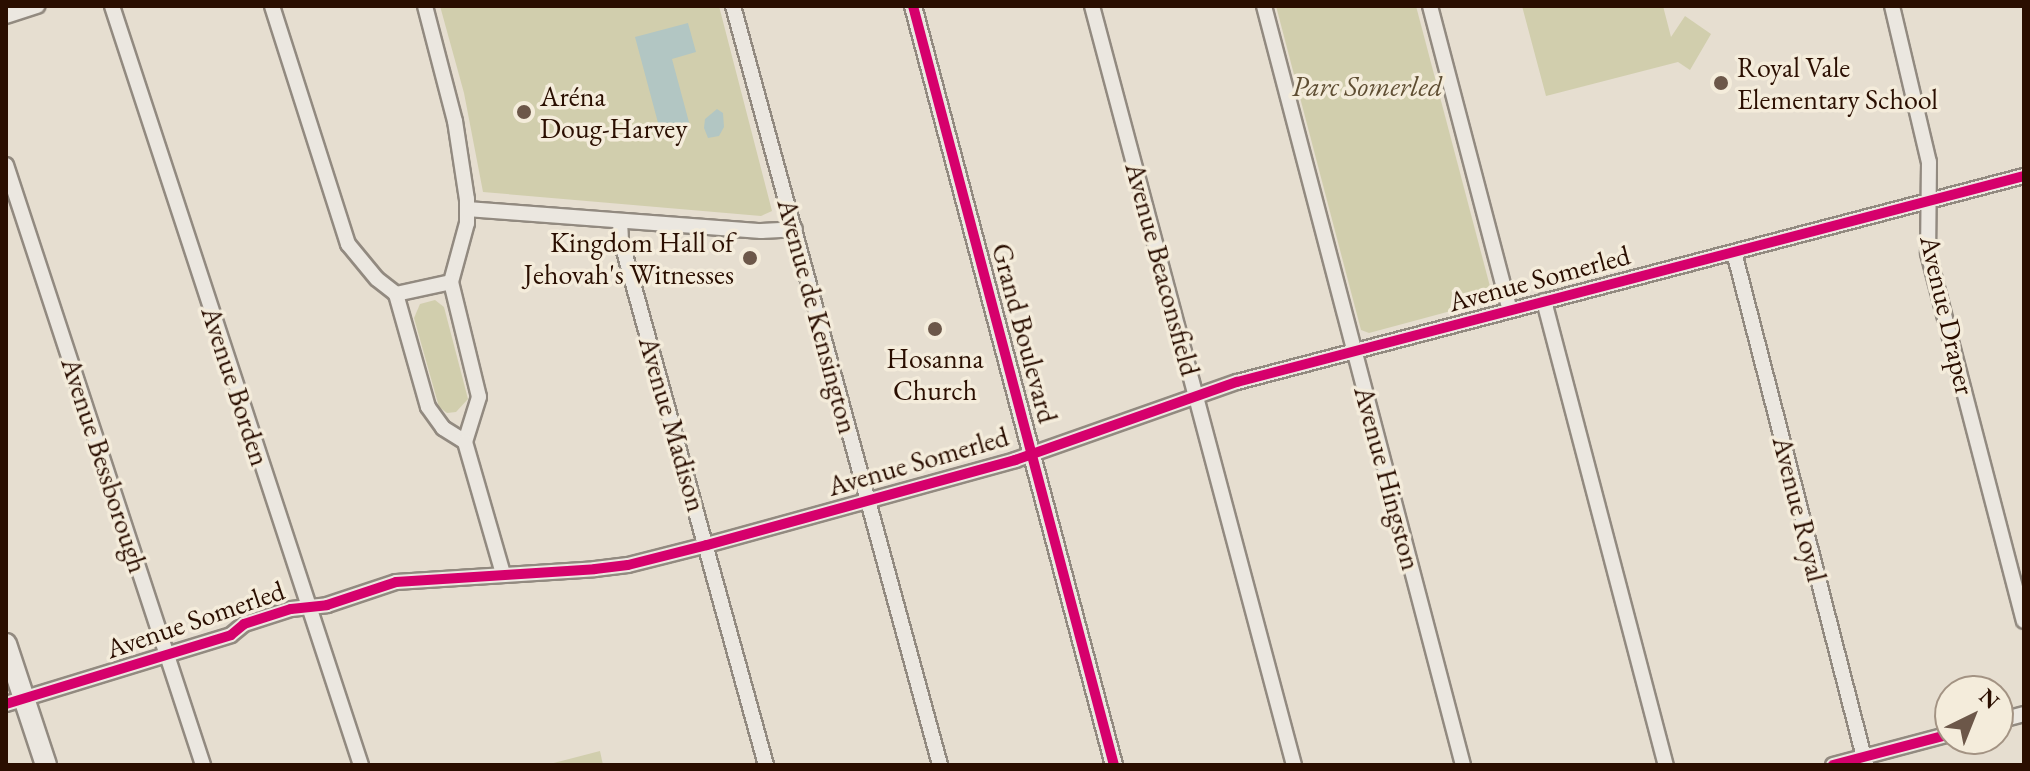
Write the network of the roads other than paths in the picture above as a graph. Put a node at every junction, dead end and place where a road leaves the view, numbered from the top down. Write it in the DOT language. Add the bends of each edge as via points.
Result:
graph roads {
  1 [pos="37,6"];
  2 [pos="112,6"];
  3 [pos="272,6"];
  4 [pos="425,6"];
  5 [pos="733,6"];
  6 [pos="913,6"];
  7 [pos="1092,6"];
  8 [pos="1264,6"];
  9 [pos="1430,6"];
  10 [pos="1892,6"];
  11 [pos="6,16"];
  12 [pos="6,165"];
  13 [pos="2024,176"];
  14 [pos="1927,202"];
  15 [pos="467,209"];
  16 [pos="620,221"];
  17 [pos="795,229"];
  18 [pos="1734,252"];
  19 [pos="451,282"];
  20 [pos="396,294"];
  21 [pos="1544,301"];
  22 [pos="1510,310"];
  23 [pos="1354,352"];
  24 [pos="1197,393"];
  25 [pos="465,442"];
  26 [pos="1032,453"];
  27 [pos="869,501"];
  28 [pos="707,545"];
  29 [pos="503,574"];
  30 [pos="309,607"];
  31 [pos="2024,621"];
  32 [pos="6,644"];
  33 [pos="167,655"];
  34 [pos="15,701"];
  35 [pos="1934,739"];
  36 [pos="1864,761"];
  37 [pos="46,765"];
  38 [pos="203,765"];
  39 [pos="361,765"];
  40 [pos="766,765"];
  41 [pos="940,765"];
  42 [pos="1114,765"];
  43 [pos="1294,765"];
  44 [pos="1463,765"];
  45 [pos="1666,765"];
  46 [pos="1833,765"];
  1 -- 11 [label="street"];
  2 -- 30 [label="street, Avenue Borden"];
  3 -- 20 [label="street" via="348,244"];
  4 -- 15 [label="street" via="455,121"];
  5 -- 17 [label="street, Avenue de Kensington"];
  6 -- 26 [label="street, Grand Boulevard"];
  7 -- 24 [label="street, Avenue Beaconsfield"];
  8 -- 23 [label="street, Avenue Hingston"];
  9 -- 22 [label="street"];
  10 -- 14 [label="street, Avenue Draper" via="1929,162"];
  12 -- 33 [label="street, Avenue Bessborough"];
  13 -- 14 [label="street, Avenue Somerled"];
  14 -- 18 [label="street, Avenue Somerled"];
  14 -- 31 [label="street, Avenue Draper" via="1928,253"];
  15 -- 16 [label="street"];
  15 -- 19 [label="street"];
  16 -- 17 [label="street"];
  16 -- 28 [label="street, Avenue Madison"];
  17 -- 27 [label="street, Avenue de Kensington"];
  18 -- 21 [label="street, Avenue Somerled"];
  18 -- 36 [label="street, Avenue Royal"];
  19 -- 20 [label="street"];
  19 -- 25 [label="street" via="479,397"];
  20 -- 25 [label="street" via="428,407 443,428"];
  21 -- 22 [label="street, Avenue Somerled"];
  21 -- 45 [label="street"];
  22 -- 23 [label="street, Avenue Somerled"];
  23 -- 24 [label="street, Avenue Somerled"];
  23 -- 44 [label="street, Avenue Hingston"];
  24 -- 26 [label="street, Avenue Somerled"];
  24 -- 43 [label="street, Avenue Beaconsfield"];
  25 -- 29 [label="street"];
  26 -- 27 [label="street, Avenue Somerled"];
  26 -- 42 [label="street, Grand Boulevard"];
  27 -- 28 [label="street, Avenue Somerled"];
  27 -- 41 [label="street, Avenue de Kensington"];
  28 -- 29 [label="street, Avenue Somerled" via="628,565"];
  28 -- 40 [label="street, Avenue Madison"];
  29 -- 30 [label="street, Avenue Somerled" via="396,582"];
  30 -- 33 [label="street, Avenue Somerled" via="244,624 231,635"];
  30 -- 39 [label="street, Avenue Borden"];
  32 -- 34 [label="main road"];
  33 -- 34 [label="street, Avenue Somerled"];
  33 -- 38 [label="street, Avenue Bessborough"];
  34 -- 37 [label="main road"];
  35 -- 36 [label="street"];
  36 -- 46 [label="street"];
}
